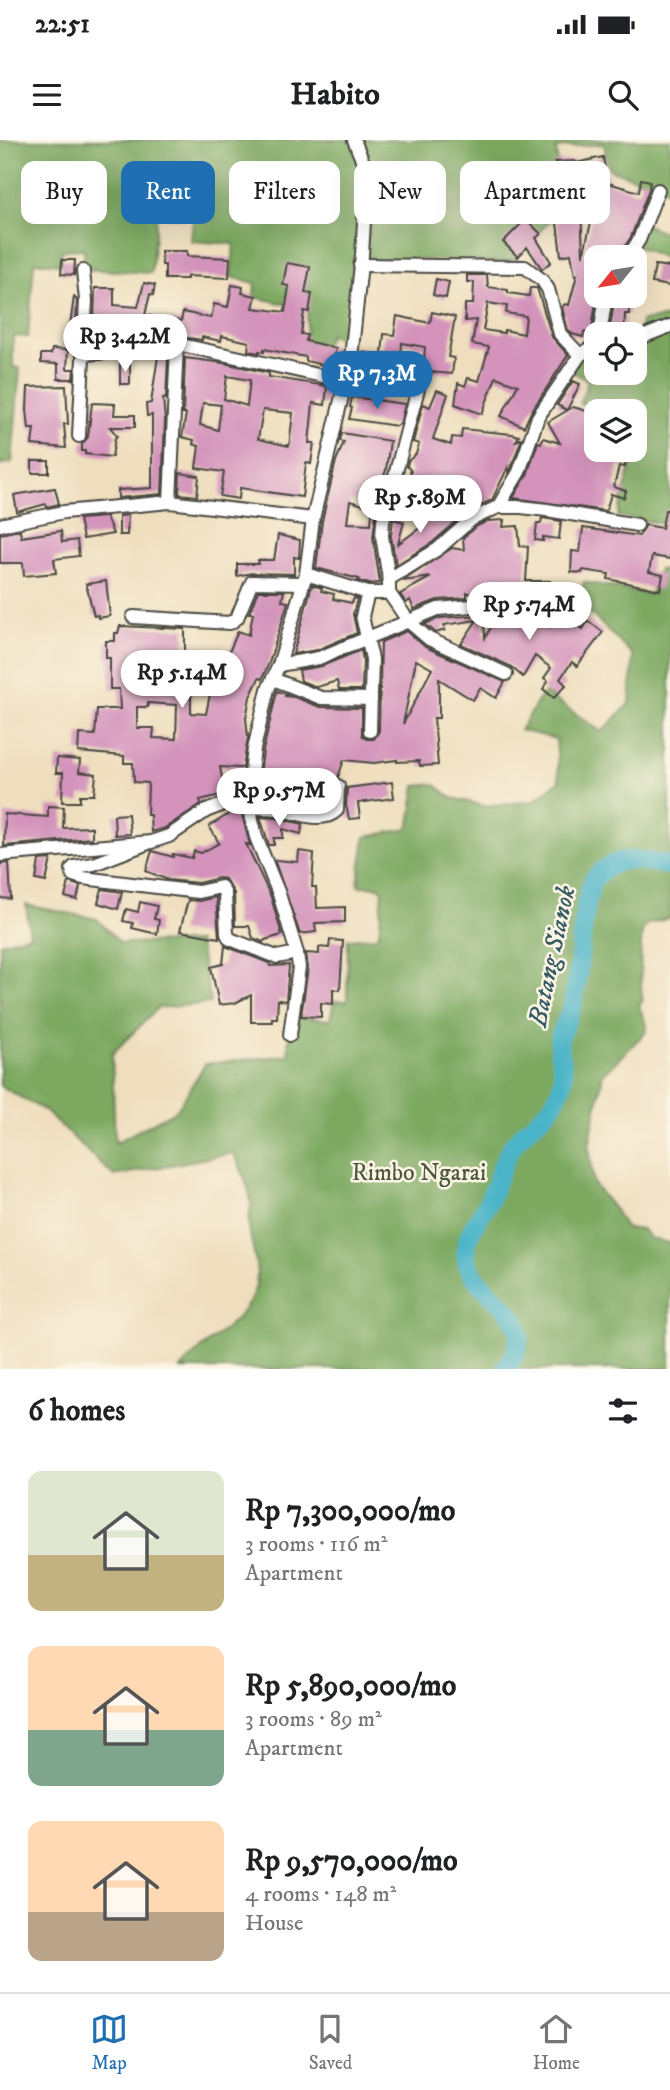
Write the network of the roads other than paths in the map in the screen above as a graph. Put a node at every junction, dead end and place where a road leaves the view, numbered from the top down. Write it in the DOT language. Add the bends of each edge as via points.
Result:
graph roads {
  1 [pos="354,140"];
  2 [pos="659,190"];
  3 [pos="636,245"];
  4 [pos="360,265"];
  5 [pos="83,271"];
  6 [pos="670,326"];
  7 [pos="647,335"];
  8 [pos="177,344"];
  9 [pos="584,353"];
  10 [pos="85,354"];
  11 [pos="580,355"];
  12 [pos="351,358"];
  13 [pos="345,381"];
  14 [pos="79,436"];
  15 [pos="170,502"];
  16 [pos="498,508"];
  17 [pos="313,519"];
  18 [pos="0,525"];
  19 [pos="637,525"];
  20 [pos="304,578"];
  21 [pos="389,579"];
  22 [pos="368,593"];
  23 [pos="389,593"];
  24 [pos="575,605"];
  25 [pos="133,617"];
  26 [pos="409,622"];
  27 [pos="369,638"];
  28 [pos="279,665"];
  29 [pos="506,674"];
  30 [pos="273,679"];
  31 [pos="371,699"];
  32 [pos="370,731"];
  33 [pos="338,786"];
  34 [pos="248,801"];
  35 [pos="151,842"];
  36 [pos="75,850"];
  37 [pos="0,855"];
  38 [pos="74,867"];
  39 [pos="297,953"];
  40 [pos="290,1035"];
  1 -- 4 [label="street" via="367,172"];
  2 -- 3 [label="street"];
  4 -- 11 [label="street" via="525,267 542,279 560,334"];
  4 -- 12 [label="street"];
  5 -- 10 [label="street"];
  6 -- 7 [label="street"];
  8 -- 10 [label="street"];
  8 -- 13 [label="street"];
  8 -- 15 [label="street"];
  9 -- 11 [label="street"];
  10 -- 14 [label="street"];
  11 -- 16 [label="street" via="538,417 519,472"];
  12 -- 13 [label="street"];
  12 -- 21 [label="street" via="419,366 422,374 383,521"];
  13 -- 17 [label="street"];
  15 -- 17 [label="street"];
  15 -- 18 [label="street" via="64,512"];
  16 -- 19 [label="street" via="547,510"];
  16 -- 21 [label="street" via="472,519 438,549"];
  17 -- 20 [label="street"];
  20 -- 22 [label="street"];
  20 -- 25 [label="street" via="252,582 237,618 230,623"];
  20 -- 28 [label="street"];
  21 -- 23 [label="street"];
  22 -- 23 [label="street"];
  22 -- 27 [label="street" via="362,616"];
  23 -- 26 [label="street"];
  24 -- 26 [label="street" via="438,609"];
  26 -- 27 [label="street"];
  26 -- 29 [label="street" via="429,639"];
  27 -- 28 [label="street" via="319,658"];
  27 -- 31 [label="street"];
  28 -- 30 [label="street"];
  30 -- 31 [label="street" via="321,698"];
  30 -- 34 [label="street" via="254,749"];
  31 -- 32 [label="street"];
  33 -- 34 [label="street" via="337,810 328,816 308,817"];
  34 -- 35 [label="street" via="206,811 169,836"];
  34 -- 39 [label="street"];
  35 -- 36 [label="street"];
  35 -- 38 [label="street"];
  36 -- 37 [label="street"];
  36 -- 38 [label="street"];
  38 -- 39 [label="street" via="73,875 83,878 198,892 221,887 230,939 277,957"];
  39 -- 40 [label="street"];
}
